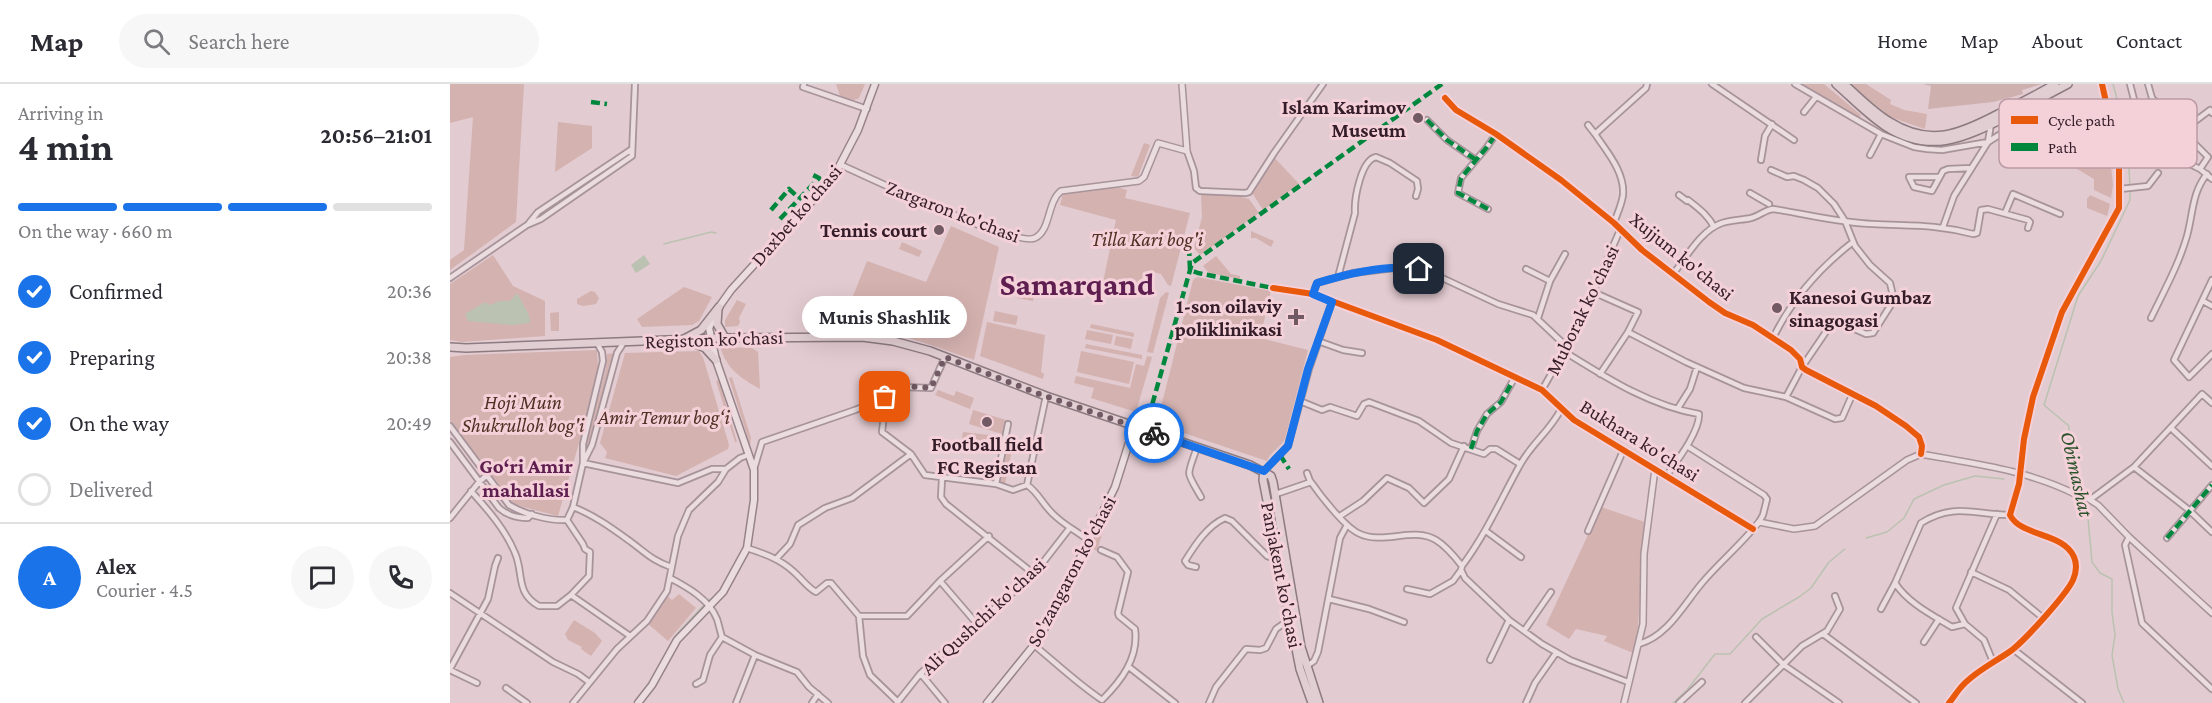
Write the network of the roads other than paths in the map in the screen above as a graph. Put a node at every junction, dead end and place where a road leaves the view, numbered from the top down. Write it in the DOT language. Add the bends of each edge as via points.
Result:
graph roads {
  1 [pos="635,84"];
  2 [pos="804,84"];
  3 [pos="875,84"];
  4 [pos="1182,84"];
  5 [pos="1323,84"];
  6 [pos="1647,84"];
  7 [pos="1712,84"];
  8 [pos="1795,84"];
  9 [pos="1836,84"];
  10 [pos="1844,84"];
  11 [pos="2055,84"];
  12 [pos="2068,84"];
  13 [pos="2102,84"];
  14 [pos="2130,84"];
  15 [pos="2148,84"];
  16 [pos="1816,97"];
  17 [pos="1445,98"];
  18 [pos="2026,99"];
  19 [pos="2041,99"];
  20 [pos="2105,99"];
  21 [pos="2134,99"];
  22 [pos="2153,99"];
  23 [pos="867,109"];
  24 [pos="1804,112"];
  25 [pos="1999,113"];
  26 [pos="2212,113"];
  27 [pos="2197,119"];
  28 [pos="1427,120"];
  29 [pos="1999,120"];
  30 [pos="1772,124"];
  31 [pos="1991,124"];
  32 [pos="1588,125"];
  33 [pos="1496,134"];
  34 [pos="1595,134"];
  35 [pos="1881,134"];
  36 [pos="1999,135"];
  37 [pos="1794,140"];
  38 [pos="1989,142"];
  39 [pos="2197,146"];
  40 [pos="1187,152"];
  41 [pos="1870,154"];
  42 [pos="1476,160"];
  43 [pos="1761,160"];
  44 [pos="841,165"];
  45 [pos="1971,168"];
  46 [pos="2120,168"];
  47 [pos="2197,168"];
  48 [pos="2200,169"];
  49 [pos="1771,170"];
  50 [pos="2158,172"];
  51 [pos="2207,174"];
  52 [pos="1939,177"];
  53 [pos="2212,180"];
  54 [pos="2121,189"];
  55 [pos="1750,193"];
  56 [pos="1678,195"];
  57 [pos="1416,196"];
  58 [pos="1769,204"];
  59 [pos="1488,209"];
  60 [pos="2005,213"];
  61 [pos="2060,214"];
  62 [pos="1845,221"];
  63 [pos="1614,223"];
  64 [pos="1714,227"];
  65 [pos="1943,227"];
  66 [pos="2028,228"];
  67 [pos="1620,230"];
  68 [pos="1853,242"];
  69 [pos="1565,254"];
  70 [pos="1526,269"];
  71 [pos="1673,274"];
  72 [pos="1338,277"];
  73 [pos="450,278"];
  74 [pos="2212,280"];
  75 [pos="1550,281"];
  76 [pos="1273,288"];
  77 [pos="1593,292"];
  78 [pos="1313,294"];
  79 [pos="2203,301"];
  80 [pos="1332,302"];
  81 [pos="2212,306"];
  82 [pos="719,307"];
  83 [pos="1538,318"];
  84 [pos="2151,318"];
  85 [pos="1628,332"];
  86 [pos="725,338"];
  87 [pos="1773,338"];
  88 [pos="711,339"];
  89 [pos="683,340"];
  90 [pos="1318,340"];
  91 [pos="624,342"];
  92 [pos="597,343"];
  93 [pos="450,347"];
  94 [pos="466,348"];
  95 [pos="1566,350"];
  96 [pos="450,352"];
  97 [pos="1362,353"];
  98 [pos="2212,354"];
  99 [pos="945,357"];
  100 [pos="716,360"];
  101 [pos="1697,367"];
  102 [pos="1802,367"];
  103 [pos="1600,374"];
  104 [pos="1515,377"];
  105 [pos="1542,390"];
  106 [pos="1853,393"];
  107 [pos="1046,396"];
  108 [pos="885,397"];
  109 [pos="1786,397"];
  110 [pos="1300,401"];
  111 [pos="2212,403"];
  112 [pos="1678,408"];
  113 [pos="1561,409"];
  114 [pos="1008,424"];
  115 [pos="450,426"];
  116 [pos="1134,427"];
  117 [pos="2171,428"];
  118 [pos="450,442"];
  119 [pos="1464,446"];
  120 [pos="1687,446"];
  121 [pos="1197,447"];
  122 [pos="1471,449"];
  123 [pos="1623,451"];
  124 [pos="911,454"];
  125 [pos="1921,454"];
  126 [pos="748,455"];
  127 [pos="583,463"];
  128 [pos="1520,464"];
  129 [pos="2212,465"];
  130 [pos="2134,467"];
  131 [pos="726,469"];
  132 [pos="1655,469"];
  133 [pos="754,470"];
  134 [pos="1264,471"];
  135 [pos="2020,472"];
  136 [pos="1307,473"];
  137 [pos="1667,475"];
  138 [pos="486,476"];
  139 [pos="942,478"];
  140 [pos="479,482"];
  141 [pos="1310,482"];
  142 [pos="996,484"];
  143 [pos="1027,484"];
  144 [pos="2212,485"];
  145 [pos="471,491"];
  146 [pos="1276,494"];
  147 [pos="2077,495"];
  148 [pos="1201,497"];
  149 [pos="2089,499"];
  150 [pos="573,507"];
  151 [pos="453,509"];
  152 [pos="2189,510"];
  153 [pos="532,514"];
  154 [pos="1997,514"];
  155 [pos="2010,515"];
  156 [pos="1340,516"];
  157 [pos="450,518"];
  158 [pos="567,520"];
  159 [pos="1759,522"];
  160 [pos="1347,525"];
  161 [pos="1069,529"];
  162 [pos="1753,529"];
  163 [pos="1486,531"];
  164 [pos="1588,531"];
  165 [pos="2212,532"];
  166 [pos="989,536"];
  167 [pos="2129,537"];
  168 [pos="2167,538"];
  169 [pos="1088,540"];
  170 [pos="747,548"];
  171 [pos="1101,550"];
  172 [pos="1279,556"];
  173 [pos="1521,557"];
  174 [pos="498,558"];
  175 [pos="777,558"];
  176 [pos="671,567"];
  177 [pos="1196,567"];
  178 [pos="1462,568"];
  179 [pos="1971,572"];
  180 [pos="1034,574"];
  181 [pos="670,578"];
  182 [pos="940,581"];
  183 [pos="1895,583"];
  184 [pos="1407,589"];
  185 [pos="1551,592"];
  186 [pos="450,593"];
  187 [pos="571,595"];
  188 [pos="1835,596"];
  189 [pos="1329,599"];
  190 [pos="709,608"];
  191 [pos="1881,609"];
  192 [pos="481,613"];
  193 [pos="2212,613"];
  194 [pos="859,616"];
  195 [pos="2043,618"];
  196 [pos="1290,619"];
  197 [pos="1939,619"];
  198 [pos="1509,620"];
  199 [pos="1404,622"];
  200 [pos="977,624"];
  201 [pos="1965,624"];
  202 [pos="1524,631"];
  203 [pos="1823,634"];
  204 [pos="630,636"];
  205 [pos="722,637"];
  206 [pos="1756,637"];
  207 [pos="1924,642"];
  208 [pos="1639,644"];
  209 [pos="1034,645"];
  210 [pos="2013,649"];
  211 [pos="450,652"];
  212 [pos="1556,653"];
  213 [pos="755,655"];
  214 [pos="457,657"];
  215 [pos="1490,660"];
  216 [pos="1993,662"];
  217 [pos="1784,665"];
  218 [pos="1307,666"];
  219 [pos="1129,667"];
  220 [pos="450,669"];
  221 [pos="921,674"];
  222 [pos="590,682"];
  223 [pos="1628,682"];
  224 [pos="1702,682"];
  225 [pos="477,683"];
  226 [pos="696,684"];
  227 [pos="506,688"];
  228 [pos="2212,689"];
  229 [pos="818,694"];
  230 [pos="898,702"];
  231 [pos="1103,702"];
  232 [pos="527,703"];
  233 [pos="573,703"];
  234 [pos="638,703"];
  235 [pos="736,703"];
  236 [pos="812,703"];
  237 [pos="828,703"];
  238 [pos="945,703"];
  239 [pos="987,703"];
  240 [pos="1175,703"];
  241 [pos="1209,703"];
  242 [pos="1312,703"];
  243 [pos="1319,703"];
  244 [pos="1526,703"];
  245 [pos="1624,703"];
  246 [pos="1679,703"];
  247 [pos="1745,703"];
  248 [pos="1839,703"];
  249 [pos="1916,703"];
  250 [pos="1949,703"];
  251 [pos="2082,703"];
  1 -- 73 [label="street" via="632,156"];
  2 -- 23 [label="street" via="803,87"];
  3 -- 23 [label="main road, Daxbet ko'chasi"];
  4 -- 40 [label="street"];
  5 -- 40 [label="street" via="1249,192 1196,188"];
  6 -- 34 [label="street"];
  7 -- 30 [label="street"];
  8 -- 16 [label="street"];
  9 -- 31 [label="main road" via="1880,122 1915,140 1953,140"];
  10 -- 25 [label="main road" via="1888,122 1913,133 1952,134"];
  11 -- 18 [label="main road"];
  12 -- 19 [label="main road"];
  13 -- 20 [label="street"];
  14 -- 21 [label="street"];
  15 -- 22 [label="street"];
  16 -- 24 [label="street"];
  16 -- 35 [label="street"];
  17 -- 33 [label="street, Xujjum ko'chasi" via="1460,113"];
  23 -- 44 [label="main road, Daxbet ko'chasi"];
  26 -- 27 [label="street" via="2210,110"];
  28 -- 42 [label="street"];
  29 -- 31 [label="main road"];
  30 -- 37 [label="street"];
  30 -- 43 [label="street" via="1765,136"];
  31 -- 38 [label="street"];
  32 -- 34 [label="street"];
  33 -- 42 [label="street"];
  33 -- 63 [label="street, Xujjum ko'chasi"];
  34 -- 63 [label="street" via="1622,184 1623,197"];
  35 -- 38 [label="street" via="1927,150"];
  35 -- 41 [label="street"];
  36 -- 38 [label="street"];
  38 -- 45 [label="street"];
  39 -- 48 [label="street" via="2208,157"];
  40 -- 44 [label="street, Zargaron ko'chasi" via="1158,144 1139,181 1060,192 1040,235 1031,240 1014,238 972,222"];
  42 -- 59 [label="street" via="1461,178 1458,193"];
  44 -- 82 [label="main road, Daxbet ko'chasi"];
  45 -- 52 [label="street" via="1948,169"];
  45 -- 65 [label="street" via="1954,196"];
  46 -- 54 [label="street"];
  47 -- 48 [label="street"];
  48 -- 51 [label="street"];
  49 -- 62 [label="street" via="1818,188"];
  50 -- 54 [label="street" via="2148,186"];
  51 -- 53 [label="street"];
  51 -- 84 [label="street" via="2196,192 2184,244"];
  52 -- 52 [label="street" via="1929,177 1909,177 1914,187 1929,191 1935,189"];
  54 -- 135 [label="street" via="2119,208 2062,312 2033,397"];
  55 -- 58 [label="street"];
  56 -- 64 [label="street" via="1710,219"];
  57 -- 72 [label="street" via="1417,181 1390,163 1376,157 1369,159 1354,202 1355,213"];
  60 -- 61 [label="street" via="2013,194"];
  60 -- 65 [label="street" via="1982,210 1975,234"];
  60 -- 66 [label="street" via="2030,221"];
  62 -- 64 [label="street" via="1773,209"];
  62 -- 65 [label="street"];
  62 -- 68 [label="street"];
  63 -- 67 [label="street, Xujjum ko'chasi"];
  64 -- 71 [label="street"];
  67 -- 71 [label="street, Xujjum ko'chasi"];
  67 -- 77 [label="street, Muborak ko'chasi"];
  68 -- 87 [label="street" via="1812,279"];
  68 -- 102 [label="street" via="1890,283 1894,300 1873,333 1866,334 1834,320"];
  69 -- 75 [label="street"];
  70 -- 75 [label="street"];
  71 -- 87 [label="street, Xujjum ko'chasi" via="1725,314"];
  72 -- 78 [label="street" via="1317,283"];
  72 -- 83 [label="street" via="1395,268 1423,269"];
  74 -- 79 [label="street"];
  75 -- 83 [label="street"];
  76 -- 78 [label="street"];
  77 -- 85 [label="street" via="1638,312"];
  77 -- 95 [label="street, Muborak ko'chasi"];
  78 -- 80 [label="street, Bukhara ko'chasi"];
  79 -- 81 [label="street"];
  79 -- 98 [label="street" via="2174,360 2189,377"];
  80 -- 90 [label="street"];
  80 -- 104 [label="street, Bukhara ko'chasi" via="1437,340"];
  82 -- 86 [label="main road" via="716,321"];
  82 -- 88 [label="main road, Daxbet ko'chasi" via="709,328"];
  82 -- 89 [label="main road" via="700,330"];
  83 -- 95 [label="street"];
  85 -- 101 [label="street"];
  85 -- 103 [label="street"];
  86 -- 88 [label="main road, Registon ko'chasi"];
  86 -- 99 [label="main road, Registon ko'chasi" via="862,337 893,341"];
  87 -- 102 [label="street, Xujjum ko'chasi" via="1800,359"];
  88 -- 89 [label="main road, Registon ko'chasi"];
  88 -- 100 [label="main road"];
  89 -- 91 [label="main road, Registon ko'chasi"];
  89 -- 100 [label="main road" via="702,346"];
  90 -- 97 [label="street"];
  90 -- 110 [label="street"];
  91 -- 92 [label="main road, Registon ko'chasi"];
  91 -- 127 [label="street" via="617,353 592,445"];
  92 -- 94 [label="main road, Registon ko'chasi"];
  92 -- 127 [label="street" via="603,361 583,444"];
  93 -- 94 [label="main road, Registon ko'chasi"];
  94 -- 96 [label="main road, Registon ko'chasi"];
  95 -- 103 [label="street"];
  95 -- 105 [label="street, Muborak ko'chasi"];
  99 -- 107 [label="main road, Registon ko'chasi"];
  99 -- 108 [label="street" via="931,388 905,386"];
  100 -- 126 [label="main road"];
  101 -- 109 [label="street" via="1747,389"];
  101 -- 112 [label="street"];
  102 -- 106 [label="street, Xujjum ko'chasi"];
  102 -- 109 [label="street"];
  103 -- 112 [label="street" via="1641,396"];
  104 -- 105 [label="street, Bukhara ko'chasi"];
  104 -- 122 [label="street" via="1501,402 1487,414"];
  105 -- 113 [label="street, Bukhara ko'chasi"];
  106 -- 109 [label="street" via="1839,419"];
  106 -- 125 [label="street, Xujjum ko'chasi" via="1919,437"];
  107 -- 116 [label="main road, Registon ko'chasi"];
  107 -- 143 [label="street"];
  108 -- 124 [label="street" via="882,432"];
  108 -- 133 [label="street" via="762,442"];
  110 -- 119 [label="street" via="1322,410 1330,407 1357,416 1369,402 1419,421 1450,443"];
  110 -- 134 [label="street" via="1288,446"];
  111 -- 117 [label="street" via="2202,394"];
  112 -- 120 [label="street" via="1700,416"];
  113 -- 123 [label="street, Bukhara ko'chasi"];
  113 -- 128 [label="street"];
  114 -- 142 [label="street"];
  115 -- 138 [label="street"];
  116 -- 121 [label="main road, Registon ko'chasi"];
  116 -- 169 [label="main road, So'zangaron ko'chasi" via="1118,480"];
  117 -- 129 [label="street"];
  117 -- 130 [label="street"];
  118 -- 140 [label="street"];
  119 -- 122 [label="street"];
  119 -- 156 [label="street" via="1449,479 1424,503 1409,488 1388,478"];
  120 -- 137 [label="street"];
  120 -- 159 [label="street" via="1764,495 1767,502"];
  121 -- 134 [label="main road, Registon ko'chasi"];
  121 -- 148 [label="street" via="1188,473"];
  122 -- 128 [label="street" via="1484,454 1496,449"];
  123 -- 132 [label="street, Bukhara ko'chasi"];
  123 -- 164 [label="street"];
  124 -- 139 [label="street" via="922,473"];
  124 -- 175 [label="street" via="852,498 825,508 798,525 790,544"];
  125 -- 135 [label="street"];
  125 -- 159 [label="street" via="1815,526 1794,529"];
  126 -- 131 [label="street"];
  126 -- 133 [label="main road"];
  127 -- 131 [label="street" via="678,483 712,469"];
  127 -- 150 [label="street"];
  128 -- 163 [label="street"];
  130 -- 149 [label="street"];
  130 -- 152 [label="street"];
  131 -- 176 [label="street" via="689,510"];
  132 -- 137 [label="street, Bukhara ko'chasi"];
  132 -- 208 [label="street" via="1644,554"];
  133 -- 170 [label="main road"];
  134 -- 146 [label="main road, Panjakent ko'chasi" via="1271,476"];
  134 -- 172 [label="main road, Panjakent ko'chasi"];
  135 -- 147 [label="street"];
  135 -- 155 [label="street"];
  136 -- 141 [label="street"];
  137 -- 162 [label="street, Bukhara ko'chasi"];
  138 -- 140 [label="street"];
  138 -- 153 [label="street" via="509,505"];
  139 -- 142 [label="street"];
  139 -- 166 [label="street" via="941,497 946,504"];
  140 -- 145 [label="street"];
  140 -- 153 [label="street" via="508,514 528,518"];
  141 -- 146 [label="street"];
  141 -- 156 [label="street"];
  142 -- 143 [label="street" via="1013,490"];
  143 -- 161 [label="street"];
  144 -- 152 [label="street"];
  145 -- 151 [label="street"];
  145 -- 187 [label="street" via="497,520 516,554 522,591 539,606 557,606"];
  146 -- 218 [label="main road, Panjakent ko'chasi"];
  149 -- 167 [label="street"];
  150 -- 158 [label="street"];
  150 -- 176 [label="street" via="606,525 655,561"];
  151 -- 157 [label="street"];
  152 -- 165 [label="street"];
  152 -- 168 [label="street"];
  153 -- 158 [label="street"];
  154 -- 155 [label="street"];
  154 -- 179 [label="street"];
  154 -- 183 [label="street" via="1953,510 1921,523"];
  155 -- 195 [label="street" via="2017,523 2062,545 2074,557 2072,581"];
  156 -- 160 [label="street"];
  158 -- 187 [label="street" via="590,552 589,576"];
  159 -- 162 [label="street"];
  160 -- 178 [label="street" via="1375,537 1421,535 1434,539"];
  160 -- 189 [label="street" via="1340,538"];
  161 -- 169 [label="street"];
  161 -- 180 [label="street, Ali Qushchi ko'chasi"];
  162 -- 208 [label="street" via="1668,625"];
  163 -- 173 [label="street"];
  163 -- 178 [label="street"];
  166 -- 180 [label="street"];
  166 -- 182 [label="street"];
  167 -- 193 [label="street"];
  167 -- 228 [label="street" via="2125,545 2142,623"];
  169 -- 209 [label="main road, So'zangaron ko'chasi"];
  170 -- 175 [label="street"];
  170 -- 190 [label="main road" via="726,587"];
  171 -- 219 [label="street" via="1117,557 1128,572 1118,613 1135,629"];
  172 -- 177 [label="street" via="1267,556 1225,518 1203,536 1185,561"];
  172 -- 196 [label="main road, Panjakent ko'chasi"];
  174 -- 192 [label="street"];
  175 -- 194 [label="street" via="816,592 831,583"];
  176 -- 181 [label="street"];
  178 -- 184 [label="street" via="1453,581 1432,594"];
  178 -- 198 [label="street" via="1465,578"];
  179 -- 195 [label="street" via="2009,590"];
  179 -- 201 [label="street" via="1956,608"];
  180 -- 200 [label="street, Ali Qushchi ko'chasi"];
  181 -- 190 [label="street" via="692,590"];
  181 -- 204 [label="street" via="668,591"];
  182 -- 194 [label="street" via="907,616"];
  182 -- 200 [label="street"];
  183 -- 191 [label="street"];
  183 -- 197 [label="street" via="1901,592"];
  185 -- 202 [label="street"];
  186 -- 192 [label="street"];
  187 -- 204 [label="street"];
  188 -- 203 [label="street" via="1839,614"];
  189 -- 199 [label="street"];
  189 -- 218 [label="street" via="1318,652"];
  190 -- 205 [label="street"];
  190 -- 234 [label="main road" via="677,640"];
  192 -- 214 [label="street"];
  192 -- 222 [label="street"];
  194 -- 230 [label="street" via="863,656 870,675"];
  195 -- 210 [label="street"];
  196 -- 241 [label="street" via="1276,629 1266,648 1246,649 1216,687"];
  196 -- 242 [label="main road, Panjakent ko'chasi"];
  197 -- 201 [label="street" via="1952,627"];
  197 -- 207 [label="street"];
  198 -- 202 [label="street"];
  198 -- 215 [label="street"];
  200 -- 221 [label="street, Ali Qushchi ko'chasi"];
  201 -- 216 [label="street" via="1984,640"];
  202 -- 212 [label="street"];
  203 -- 217 [label="street" via="1802,646"];
  203 -- 249 [label="street"];
  204 -- 222 [label="street"];
  205 -- 213 [label="street"];
  205 -- 226 [label="street" via="710,655 703,680"];
  206 -- 217 [label="street"];
  208 -- 223 [label="street"];
  209 -- 231 [label="street"];
  209 -- 239 [label="main road, So'zangaron ko'chasi"];
  210 -- 216 [label="street"];
  210 -- 251 [label="street"];
  211 -- 214 [label="street"];
  212 -- 223 [label="street"];
  212 -- 244 [label="street"];
  213 -- 229 [label="street" via="797,672"];
  213 -- 235 [label="street"];
  214 -- 220 [label="street"];
  216 -- 250 [label="street" via="1964,684"];
  217 -- 247 [label="street"];
  217 -- 248 [label="street"];
  218 -- 243 [label="main road, Panjakent ko'chasi"];
  219 -- 231 [label="street"];
  219 -- 240 [label="street"];
  220 -- 225 [label="street"];
  221 -- 230 [label="street, Ali Qushchi ko'chasi"];
  221 -- 238 [label="street"];
  222 -- 233 [label="street"];
  223 -- 245 [label="street"];
  224 -- 246 [label="street"];
  227 -- 232 [label="street"];
  229 -- 236 [label="street"];
  229 -- 237 [label="street"];
}
